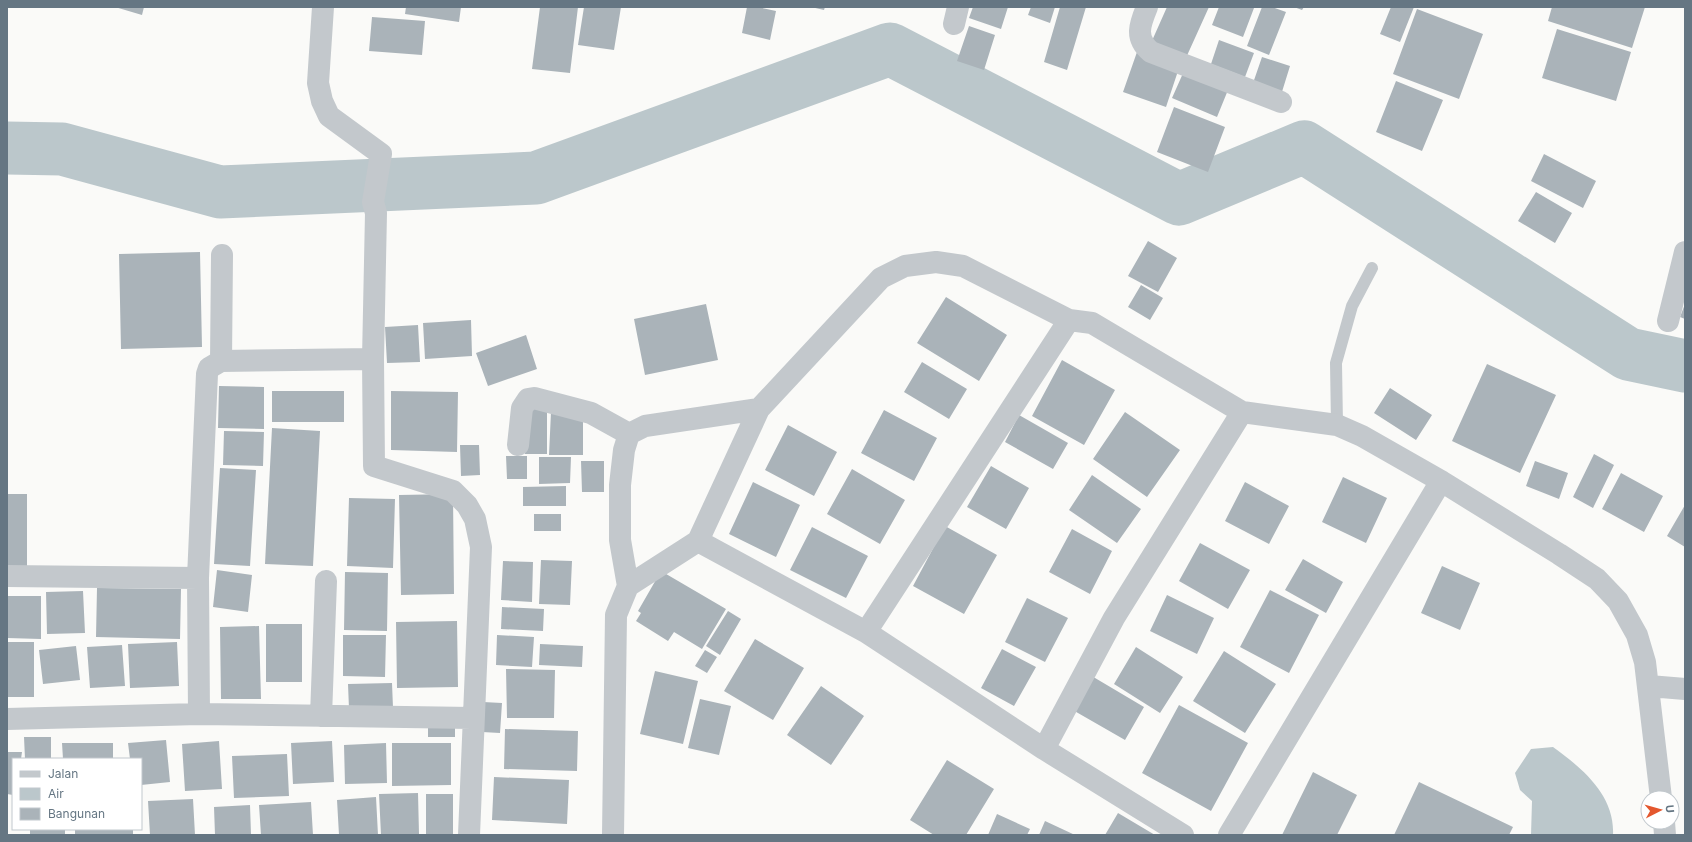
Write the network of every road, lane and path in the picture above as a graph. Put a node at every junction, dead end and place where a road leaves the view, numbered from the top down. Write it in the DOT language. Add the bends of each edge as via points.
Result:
graph roads {
  1 [pos="323,7"];
  2 [pos="1147,7"];
  3 [pos="1281,102"];
  4 [pos="1685,252"];
  5 [pos="222,256"];
  6 [pos="1372,268"];
  7 [pos="1069,320"];
  8 [pos="1668,320"];
  9 [pos="373,358"];
  10 [pos="221,361"];
  11 [pos="759,409"];
  12 [pos="1242,412"];
  13 [pos="1337,425"];
  14 [pos="629,434"];
  15 [pos="518,445"];
  16 [pos="1441,481"];
  17 [pos="698,541"];
  18 [pos="7,576"];
  19 [pos="198,578"];
  20 [pos="326,581"];
  21 [pos="628,586"];
  22 [pos="866,632"];
  23 [pos="1649,686"];
  24 [pos="1685,689"];
  25 [pos="198,714"];
  26 [pos="321,716"];
  27 [pos="472,718"];
  28 [pos="7,719"];
  29 [pos="1044,749"];
  30 [pos="1660,790"];
  31 [pos="469,835"];
  32 [pos="613,835"];
  33 [pos="1183,835"];
  34 [pos="1229,835"];
  1 -- 9 [label="street" via="318,83 322,101 329,116 381,154 373,202 376,213"];
  2 -- 3 [label="street" via="1139,25 1144,45 1151,52"];
  4 -- 8 [label="street"];
  5 -- 10 [label="street"];
  6 -- 13 [label="lane" via="1352,306 1336,363"];
  7 -- 11 [label="street" via="963,266 936,262 905,266 881,278"];
  7 -- 12 [label="street" via="1092,323"];
  7 -- 22 [label="street"];
  9 -- 10 [label="street"];
  9 -- 27 [label="street" via="374,466 454,491 475,519 481,547"];
  10 -- 19 [label="street" via="209,368 207,374"];
  11 -- 14 [label="street" via="645,426"];
  11 -- 17 [label="street"];
  12 -- 13 [label="street"];
  12 -- 29 [label="street" via="1114,618"];
  13 -- 16 [label="street" via="1362,436"];
  14 -- 15 [label="street" via="591,413 534,398 528,399 522,408"];
  14 -- 21 [label="street" via="624,450 620,485 620,540"];
  16 -- 23 [label="street" via="1597,580 1618,601 1637,634"];
  16 -- 34 [label="street"];
  17 -- 21 [label="street"];
  17 -- 22 [label="street"];
  18 -- 19 [label="street"];
  19 -- 25 [label="street"];
  20 -- 26 [label="street"];
  21 -- 32 [label="street" via="616,615"];
  22 -- 29 [label="street"];
  23 -- 24 [label="street"];
  23 -- 30 [label="street"];
  25 -- 26 [label="street"];
  25 -- 28 [label="street"];
  26 -- 27 [label="street"];
  27 -- 31 [label="street"];
  29 -- 33 [label="street"];
}
